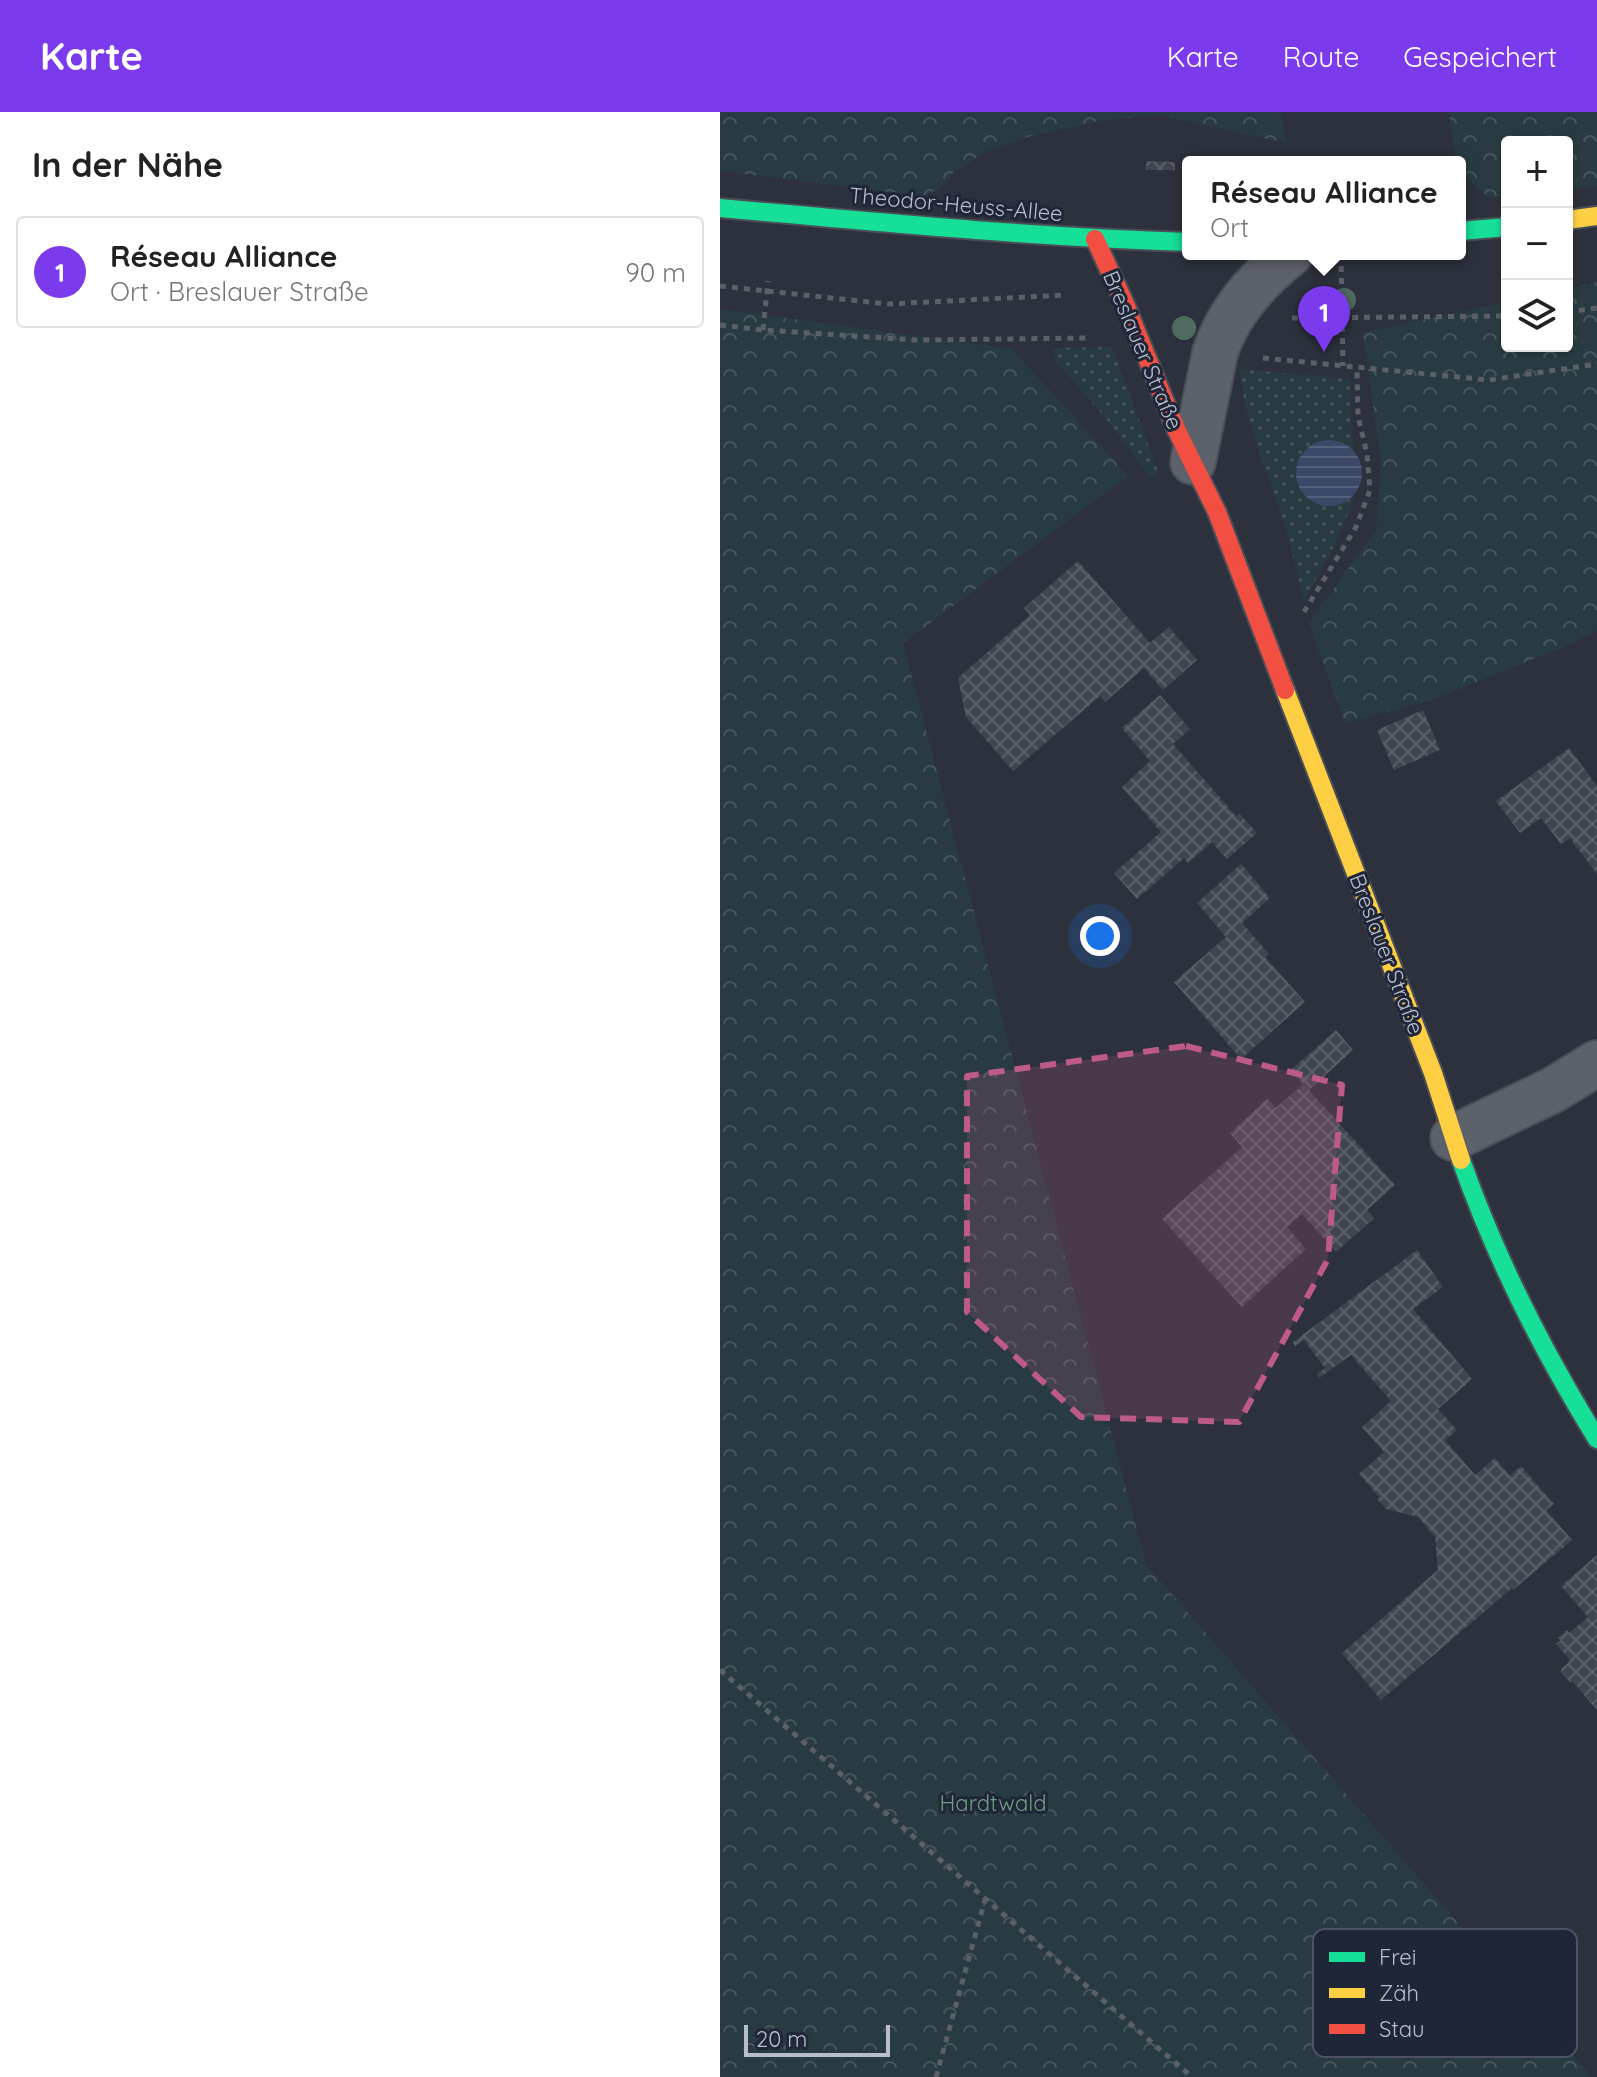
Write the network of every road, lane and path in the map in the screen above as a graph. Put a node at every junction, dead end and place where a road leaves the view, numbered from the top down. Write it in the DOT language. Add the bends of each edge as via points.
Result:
graph roads {
  1 [pos="720,208"];
  2 [pos="1597,216"];
  3 [pos="1573,219"];
  4 [pos="1501,228"];
  5 [pos="1466,230"];
  6 [pos="1095,239"];
  7 [pos="1182,242"];
  8 [pos="1283,260"];
  9 [pos="1341,260"];
  10 [pos="768,281"];
  11 [pos="720,286"];
  12 [pos="767,291"];
  13 [pos="1125,304"];
  14 [pos="1597,308"];
  15 [pos="1573,311"];
  16 [pos="1501,316"];
  17 [pos="1342,317"];
  18 [pos="720,325"];
  19 [pos="763,330"];
  20 [pos="1224,335"];
  21 [pos="1140,341"];
  22 [pos="1597,364"];
  23 [pos="1343,366"];
  24 [pos="1357,368"];
  25 [pos="1193,462"];
  26 [pos="1269,650"];
  27 [pos="1597,1063"];
  28 [pos="1453,1138"];
  29 [pos="1597,1439"];
  30 [pos="720,1670"];
  31 [pos="985,1900"];
  32 [pos="936,2077"];
  33 [pos="1192,2077"];
  1 -- 6 [label="street, Theodor-Heuss-Allee"];
  2 -- 3 [label="street"];
  4 -- 5 [label="street"];
  6 -- 7 [label="street, Theodor-Heuss-Allee"];
  6 -- 13 [label="street, Breslauer Straße"];
  8 -- 20 [label="street, Breslauer Straße" via="1248,292"];
  9 -- 17 [label="path"];
  10 -- 12 [label="path"];
  11 -- 12 [label="path"];
  12 -- 13 [label="path" via="888,304 1062,294"];
  12 -- 19 [label="path"];
  13 -- 21 [label="street, Breslauer Straße"];
  14 -- 15 [label="path"];
  16 -- 17 [label="path"];
  17 -- 20 [label="path"];
  17 -- 23 [label="path"];
  18 -- 19 [label="path"];
  19 -- 21 [label="path" via="916,340"];
  20 -- 23 [label="path"];
  20 -- 25 [label="street, Breslauer Straße"];
  21 -- 25 [label="street, Breslauer Straße"];
  22 -- 24 [label="path" via="1489,380"];
  23 -- 24 [label="path"];
  24 -- 26 [label="path" via="1358,416 1370,490 1356,527 1309,607"];
  25 -- 26 [label="street, Breslauer Straße"];
  26 -- 28 [label="street, Breslauer Straße" via="1433,1073"];
  27 -- 28 [label="street"];
  28 -- 29 [label="street, Breslauer Straße" via="1513,1289"];
  30 -- 31 [label="path"];
  31 -- 32 [label="path"];
  31 -- 33 [label="path"];
}
